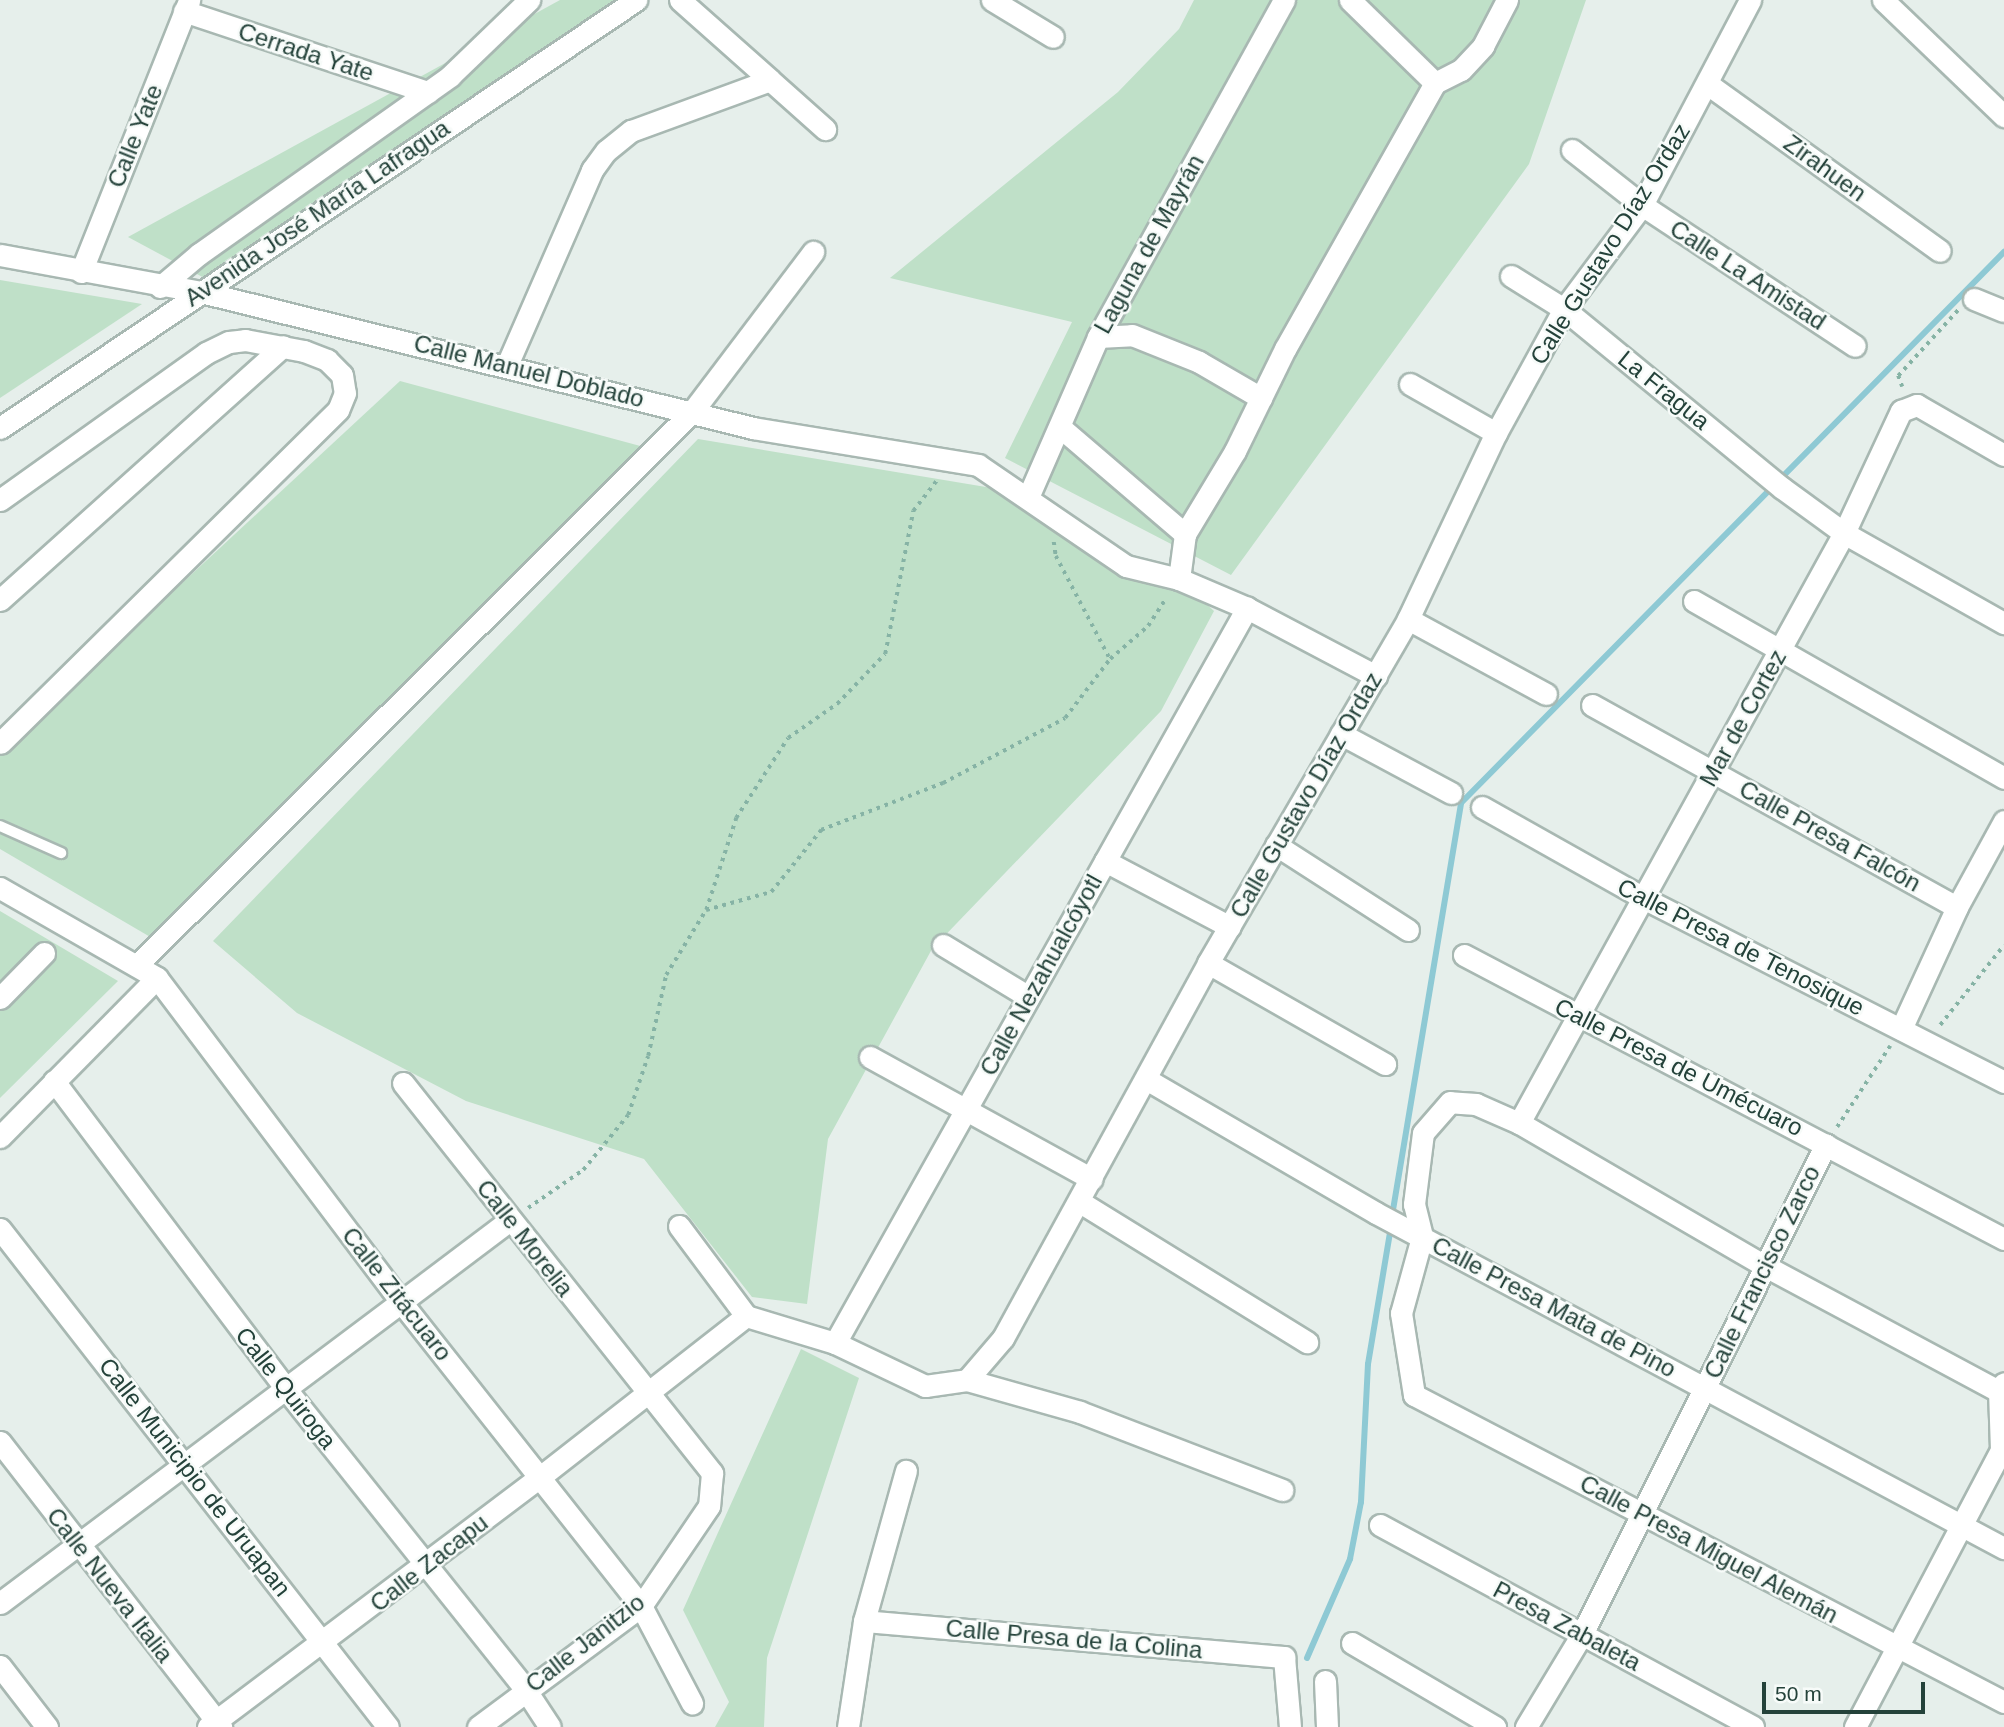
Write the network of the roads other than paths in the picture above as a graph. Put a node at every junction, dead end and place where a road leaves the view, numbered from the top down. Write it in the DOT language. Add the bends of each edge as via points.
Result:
graph roads {
  1 [pos="529,0"];
  2 [pos="634,0"];
  3 [pos="680,0"];
  4 [pos="992,0"];
  5 [pos="1284,0"];
  6 [pos="1349,0"];
  7 [pos="1507,0"];
  8 [pos="1750,0"];
  9 [pos="1882,0"];
  10 [pos="186,6"];
  11 [pos="1053,37"];
  12 [pos="770,80"];
  13 [pos="1436,83"];
  14 [pos="1709,85"];
  15 [pos="428,92"];
  16 [pos="2004,116"];
  17 [pos="825,130"];
  18 [pos="1572,150"];
  19 [pos="1642,205"];
  20 [pos="1940,251"];
  21 [pos="813,252"];
  22 [pos="0,255"];
  23 [pos="81,272"];
  24 [pos="1511,276"];
  25 [pos="160,287"];
  26 [pos="201,292"];
  27 [pos="1974,299"];
  28 [pos="1564,309"];
  29 [pos="2004,311"];
  30 [pos="320,320"];
  31 [pos="1098,337"];
  32 [pos="1855,346"];
  33 [pos="294,348"];
  34 [pos="508,365"];
  35 [pos="1410,384"];
  36 [pos="1261,398"];
  37 [pos="692,412"];
  38 [pos="1060,427"];
  39 [pos="0,428"];
  40 [pos="1496,433"];
  41 [pos="2004,456"];
  42 [pos="1029,495"];
  43 [pos="0,500"];
  44 [pos="1844,533"];
  45 [pos="1185,534"];
  46 [pos="1179,579"];
  47 [pos="0,600"];
  48 [pos="1694,601"];
  49 [pos="1247,608"];
  50 [pos="1408,619"];
  51 [pos="2004,623"];
  52 [pos="1779,653"];
  53 [pos="1376,676"];
  54 [pos="1546,694"];
  55 [pos="1592,705"];
  56 [pos="1341,734"];
  57 [pos="0,743"];
  58 [pos="1714,772"];
  59 [pos="2004,778"];
  60 [pos="1451,793"];
  61 [pos="1482,807"];
  62 [pos="2004,821"];
  63 [pos="0,826"];
  64 [pos="1276,845"];
  65 [pos="61,853"];
  66 [pos="1105,861"];
  67 [pos="0,888"];
  68 [pos="1645,899"];
  69 [pos="1957,906"];
  70 [pos="1230,927"];
  71 [pos="1408,930"];
  72 [pos="943,945"];
  73 [pos="44,953"];
  74 [pos="1464,955"];
  75 [pos="1208,963"];
  76 [pos="138,964"];
  77 [pos="157,978"];
  78 [pos="1029,997"];
  79 [pos="0,998"];
  80 [pos="1580,1016"];
  81 [pos="1901,1029"];
  82 [pos="870,1057"];
  83 [pos="1385,1064"];
  84 [pos="1146,1079"];
  85 [pos="54,1081"];
  86 [pos="2004,1082"];
  87 [pos="403,1083"];
  88 [pos="964,1112"];
  89 [pos="1519,1123"];
  90 [pos="0,1137"];
  91 [pos="1826,1144"];
  92 [pos="1093,1179"];
  93 [pos="1080,1202"];
  94 [pos="510,1220"];
  95 [pos="679,1226"];
  96 [pos="0,1228"];
  97 [pos="1414,1233"];
  98 [pos="2004,1239"];
  99 [pos="1765,1266"];
  100 [pos="401,1302"];
  101 [pos="746,1316"];
  102 [pos="1307,1342"];
  103 [pos="835,1343"];
  104 [pos="967,1380"];
  105 [pos="1705,1387"];
  106 [pos="285,1388"];
  107 [pos="2002,1389"];
  108 [pos="646,1393"];
  109 [pos="0,1442"];
  110 [pos="186,1464"];
  111 [pos="906,1471"];
  112 [pos="712,1473"];
  113 [pos="540,1477"];
  114 [pos="1282,1490"];
  115 [pos="1642,1514"];
  116 [pos="1380,1525"];
  117 [pos="1962,1525"];
  118 [pos="78,1544"];
  119 [pos="2004,1548"];
  120 [pos="426,1565"];
  121 [pos="0,1603"];
  122 [pos="641,1606"];
  123 [pos="864,1621"];
  124 [pos="1582,1634"];
  125 [pos="326,1642"];
  126 [pos="1352,1643"];
  127 [pos="1897,1647"];
  128 [pos="0,1666"];
  129 [pos="1325,1681"];
  130 [pos="525,1689"];
  131 [pos="2004,1702"];
  132 [pos="692,1703"];
  133 [pos="215,1725"];
  134 [pos="47,1727"];
  135 [pos="388,1727"];
  136 [pos="478,1727"];
  137 [pos="550,1727"];
  138 [pos="848,1727"];
  139 [pos="1290,1727"];
  140 [pos="1327,1727"];
  141 [pos="1495,1727"];
  142 [pos="1526,1727"];
  143 [pos="1754,1727"];
  144 [pos="1855,1727"];
  1 -- 15 [label="street, Avenida José María Lafragua"];
  2 -- 26 [label="street, Avenida José María Lafragua"];
  3 -- 12 [label="street"];
  4 -- 11 [label="street"];
  5 -- 31 [label="street, Laguna de Mayrán"];
  6 -- 13 [label="street"];
  7 -- 13 [label="street" via="1483,46 1461,70"];
  8 -- 14 [label="street, Calle Gustavo Díaz Ordaz"];
  9 -- 16 [label="street"];
  10 -- 15 [label="street, Cerrada Yate"];
  10 -- 23 [label="street, Calle Yate"];
  12 -- 17 [label="street"];
  12 -- 34 [label="street" via="631,131 606,151 592,170"];
  13 -- 36 [label="street"];
  14 -- 19 [label="street, Calle Gustavo Díaz Ordaz"];
  14 -- 20 [label="street, Zirahuen"];
  15 -- 25 [label="street, Avenida José María Lafragua" via="199,254"];
  18 -- 19 [label="street, Calle La Amistad"];
  19 -- 28 [label="street, Calle Gustavo Díaz Ordaz"];
  19 -- 32 [label="street, Calle La Amistad"];
  21 -- 37 [label="street"];
  22 -- 23 [label="street, Calle Manuel Doblado"];
  23 -- 25 [label="street, Calle Manuel Doblado"];
  24 -- 28 [label="street, La Fragua"];
  25 -- 26 [label="street, Calle Manuel Doblado"];
  26 -- 30 [label="street, Calle Manuel Doblado"];
  26 -- 39 [label="street, Avenida José María Lafragua"];
  27 -- 29 [label="street"];
  28 -- 40 [label="street, Calle Gustavo Díaz Ordaz"];
  28 -- 44 [label="street, La Fragua" via="1782,488"];
  30 -- 33 [label="street"];
  30 -- 34 [label="street, Calle Manuel Doblado"];
  31 -- 36 [label="street" via="1132,335 1199,362"];
  31 -- 38 [label="street, Laguna de Mayrán"];
  33 -- 43 [label="street" via="245,340 206,353"];
  33 -- 47 [label="street"];
  33 -- 57 [label="street" via="327,360 342,375 345,393 338,410"];
  34 -- 37 [label="street, Calle Manuel Doblado"];
  35 -- 40 [label="street"];
  36 -- 45 [label="street" via="1235,452"];
  37 -- 42 [label="street, Calle Manuel Doblado" via="753,428 978,465"];
  37 -- 76 [label="street"];
  38 -- 42 [label="street, Laguna de Mayrán"];
  38 -- 45 [label="street"];
  40 -- 50 [label="street, Calle Gustavo Díaz Ordaz"];
  41 -- 44 [label="street, Mar de Cortez" via="1917,405 1901,411"];
  42 -- 46 [label="street, Calle Manuel Doblado" via="1126,566"];
  44 -- 51 [label="street, La Fragua"];
  44 -- 52 [label="street, Mar de Cortez"];
  45 -- 46 [label="street"];
  46 -- 49 [label="street, Calle Manuel Doblado"];
  48 -- 52 [label="street"];
  49 -- 53 [label="street, Calle Manuel Doblado"];
  49 -- 66 [label="street, Calle Nezahualcóyotl"];
  50 -- 53 [label="street, Calle Gustavo Díaz Ordaz"];
  50 -- 54 [label="street"];
  52 -- 58 [label="street, Mar de Cortez"];
  52 -- 59 [label="street"];
  53 -- 56 [label="street, Calle Gustavo Díaz Ordaz"];
  55 -- 58 [label="street, Calle Presa Falcón"];
  56 -- 60 [label="street"];
  56 -- 64 [label="street, Calle Gustavo Díaz Ordaz"];
  58 -- 68 [label="street, Mar de Cortez"];
  58 -- 69 [label="street, Calle Presa Falcón"];
  61 -- 68 [label="street, Calle Presa de Tenosique"];
  62 -- 69 [label="street"];
  63 -- 65 [label="lane"];
  64 -- 70 [label="street, Calle Gustavo Díaz Ordaz"];
  64 -- 71 [label="street"];
  66 -- 70 [label="street"];
  66 -- 78 [label="street, Calle Nezahualcóyotl"];
  67 -- 76 [label="street"];
  68 -- 80 [label="street, Mar de Cortez"];
  68 -- 81 [label="street, Calle Presa de Tenosique"];
  69 -- 81 [label="street"];
  70 -- 75 [label="street, Calle Gustavo Díaz Ordaz"];
  72 -- 78 [label="street"];
  73 -- 79 [label="street"];
  74 -- 80 [label="street, Calle Presa de Umécuaro"];
  75 -- 83 [label="street"];
  75 -- 84 [label="street, Calle Gustavo Díaz Ordaz"];
  76 -- 77 [label="street"];
  77 -- 85 [label="street"];
  77 -- 100 [label="street, Calle Zitácuaro"];
  78 -- 88 [label="street, Calle Nezahualcóyotl"];
  80 -- 89 [label="street, Mar de Cortez"];
  80 -- 91 [label="street, Calle Presa de Umécuaro"];
  81 -- 86 [label="street, Calle Presa de Tenosique"];
  82 -- 88 [label="street"];
  84 -- 92 [label="street, Calle Gustavo Díaz Ordaz"];
  84 -- 97 [label="street, Calle Presa Mata de Pino"];
  85 -- 90 [label="street"];
  85 -- 106 [label="street, Calle Quiroga"];
  87 -- 94 [label="street, Calle Morelia"];
  88 -- 92 [label="street"];
  88 -- 103 [label="street, Calle Nezahualcóyotl"];
  89 -- 97 [label="street" via="1476,1104 1450,1102 1423,1133"];
  89 -- 99 [label="street"];
  91 -- 98 [label="street, Calle Presa de Umécuaro"];
  91 -- 99 [label="street, Calle Francisco Zarco"];
  92 -- 93 [label="street, Calle Gustavo Díaz Ordaz"];
  93 -- 102 [label="street"];
  93 -- 104 [label="street, Calle Gustavo Díaz Ordaz" via="1003,1338"];
  94 -- 100 [label="street"];
  94 -- 108 [label="street, Calle Morelia"];
  95 -- 101 [label="street"];
  96 -- 110 [label="street, Calle Municipio de Uruapan"];
  97 -- 105 [label="street, Calle Presa Mata de Pino"];
  97 -- 115 [label="street, Calle Presa Miguel Alemán" via="1401,1313 1414,1395"];
  99 -- 105 [label="street, Calle Francisco Zarco"];
  99 -- 107 [label="street"];
  100 -- 106 [label="street"];
  100 -- 113 [label="street, Calle Zitácuaro"];
  101 -- 103 [label="street"];
  101 -- 108 [label="street, Calle Zacapu"];
  103 -- 104 [label="street" via="925,1386"];
  104 -- 114 [label="street" via="1080,1412"];
  105 -- 115 [label="street, Calle Francisco Zarco"];
  105 -- 117 [label="street, Calle Presa Mata de Pino"];
  106 -- 110 [label="street"];
  106 -- 120 [label="street, Calle Quiroga"];
  107 -- 117 [label="street" via="2001,1450"];
  108 -- 112 [label="street, Calle Morelia"];
  108 -- 113 [label="street, Calle Zacapu"];
  109 -- 118 [label="street, Calle Nueva Italia"];
  110 -- 118 [label="street"];
  110 -- 125 [label="street, Calle Municipio de Uruapan"];
  111 -- 123 [label="street"];
  112 -- 122 [label="street, Calle Janitzio" via="709,1506"];
  113 -- 120 [label="street, Calle Zacapu"];
  113 -- 122 [label="street, Calle Zitácuaro"];
  115 -- 124 [label="street, Calle Francisco Zarco"];
  115 -- 127 [label="street, Calle Presa Miguel Alemán"];
  116 -- 124 [label="street, Presa Zabaleta"];
  117 -- 119 [label="street, Calle Presa Mata de Pino"];
  117 -- 127 [label="street"];
  118 -- 121 [label="street"];
  118 -- 133 [label="street, Calle Nueva Italia"];
  120 -- 125 [label="street, Calle Zacapu"];
  120 -- 130 [label="street, Calle Quiroga"];
  122 -- 130 [label="street, Calle Janitzio"];
  122 -- 132 [label="street, Calle Zitácuaro"];
  123 -- 138 [label="street"];
  123 -- 139 [label="street, Calle Presa de la Colina" via="1284,1657"];
  124 -- 142 [label="street, Calle Francisco Zarco"];
  124 -- 143 [label="street, Presa Zabaleta"];
  125 -- 133 [label="street, Calle Zacapu"];
  125 -- 135 [label="street, Calle Municipio de Uruapan"];
  126 -- 141 [label="street"];
  127 -- 131 [label="street, Calle Presa Miguel Alemán"];
  127 -- 144 [label="street"];
  128 -- 134 [label="street"];
  129 -- 140 [label="street"];
  130 -- 136 [label="street, Calle Janitzio"];
  130 -- 137 [label="street, Calle Quiroga"];
}
